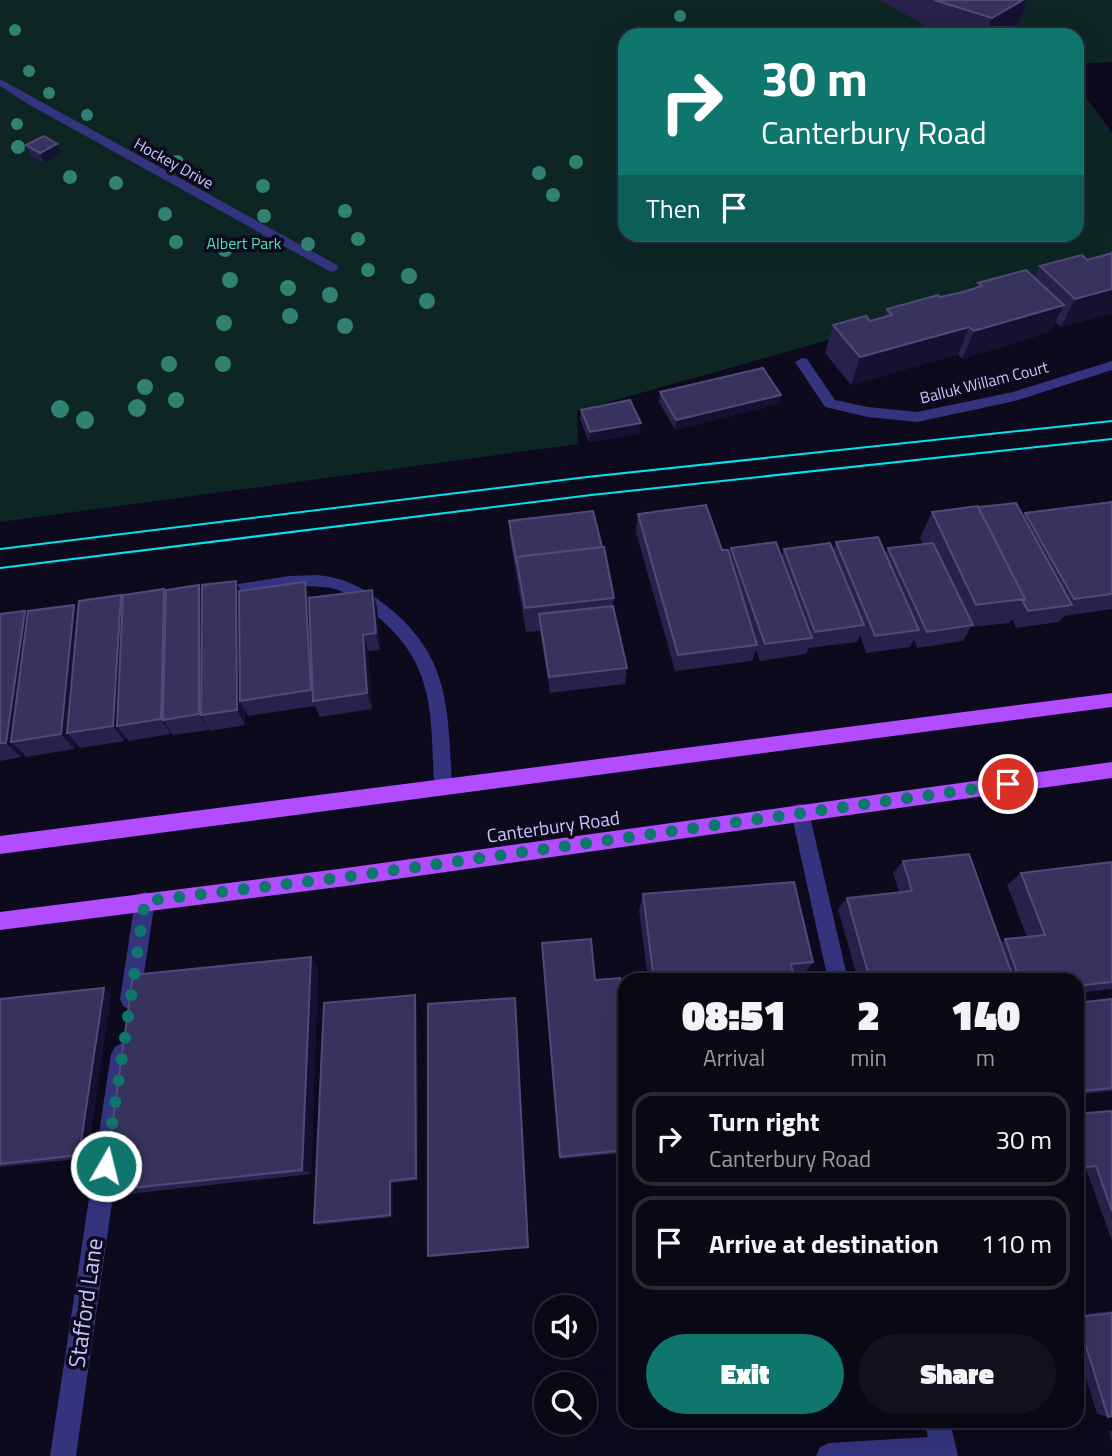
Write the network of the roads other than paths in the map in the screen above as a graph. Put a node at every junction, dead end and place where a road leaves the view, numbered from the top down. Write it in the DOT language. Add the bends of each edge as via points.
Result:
graph roads {
  1 [pos="0,82"];
  2 [pos="333,268"];
  3 [pos="802,362"];
  4 [pos="1112,365"];
  5 [pos="202,595"];
  6 [pos="1112,700"];
  7 [pos="1112,771"];
  8 [pos="443,787"];
  9 [pos="800,812"];
  10 [pos="0,845"];
  11 [pos="145,901"];
  12 [pos="0,921"];
  13 [pos="836,973"];
  14 [pos="939,1428"];
  15 [pos="944,1452"];
  16 [pos="63,1456"];
  17 [pos="829,1456"];
  1 -- 2 [label="street, Hockey Drive"];
  3 -- 4 [label="street, Balluk Willam Court" via="830,404 917,417 1015,396"];
  5 -- 8 [label="street" via="331,582 346,586 387,614 415,642 428,663 438,699"];
  6 -- 8 [label="main road"];
  7 -- 9 [label="main road, Canterbury Road"];
  8 -- 10 [label="main road"];
  9 -- 11 [label="main road, Canterbury Road"];
  9 -- 13 [label="street"];
  11 -- 12 [label="main road, Canterbury Road"];
  11 -- 16 [label="street, Stafford Lane"];
  14 -- 15 [label="street"];
  15 -- 17 [label="street"];
}
